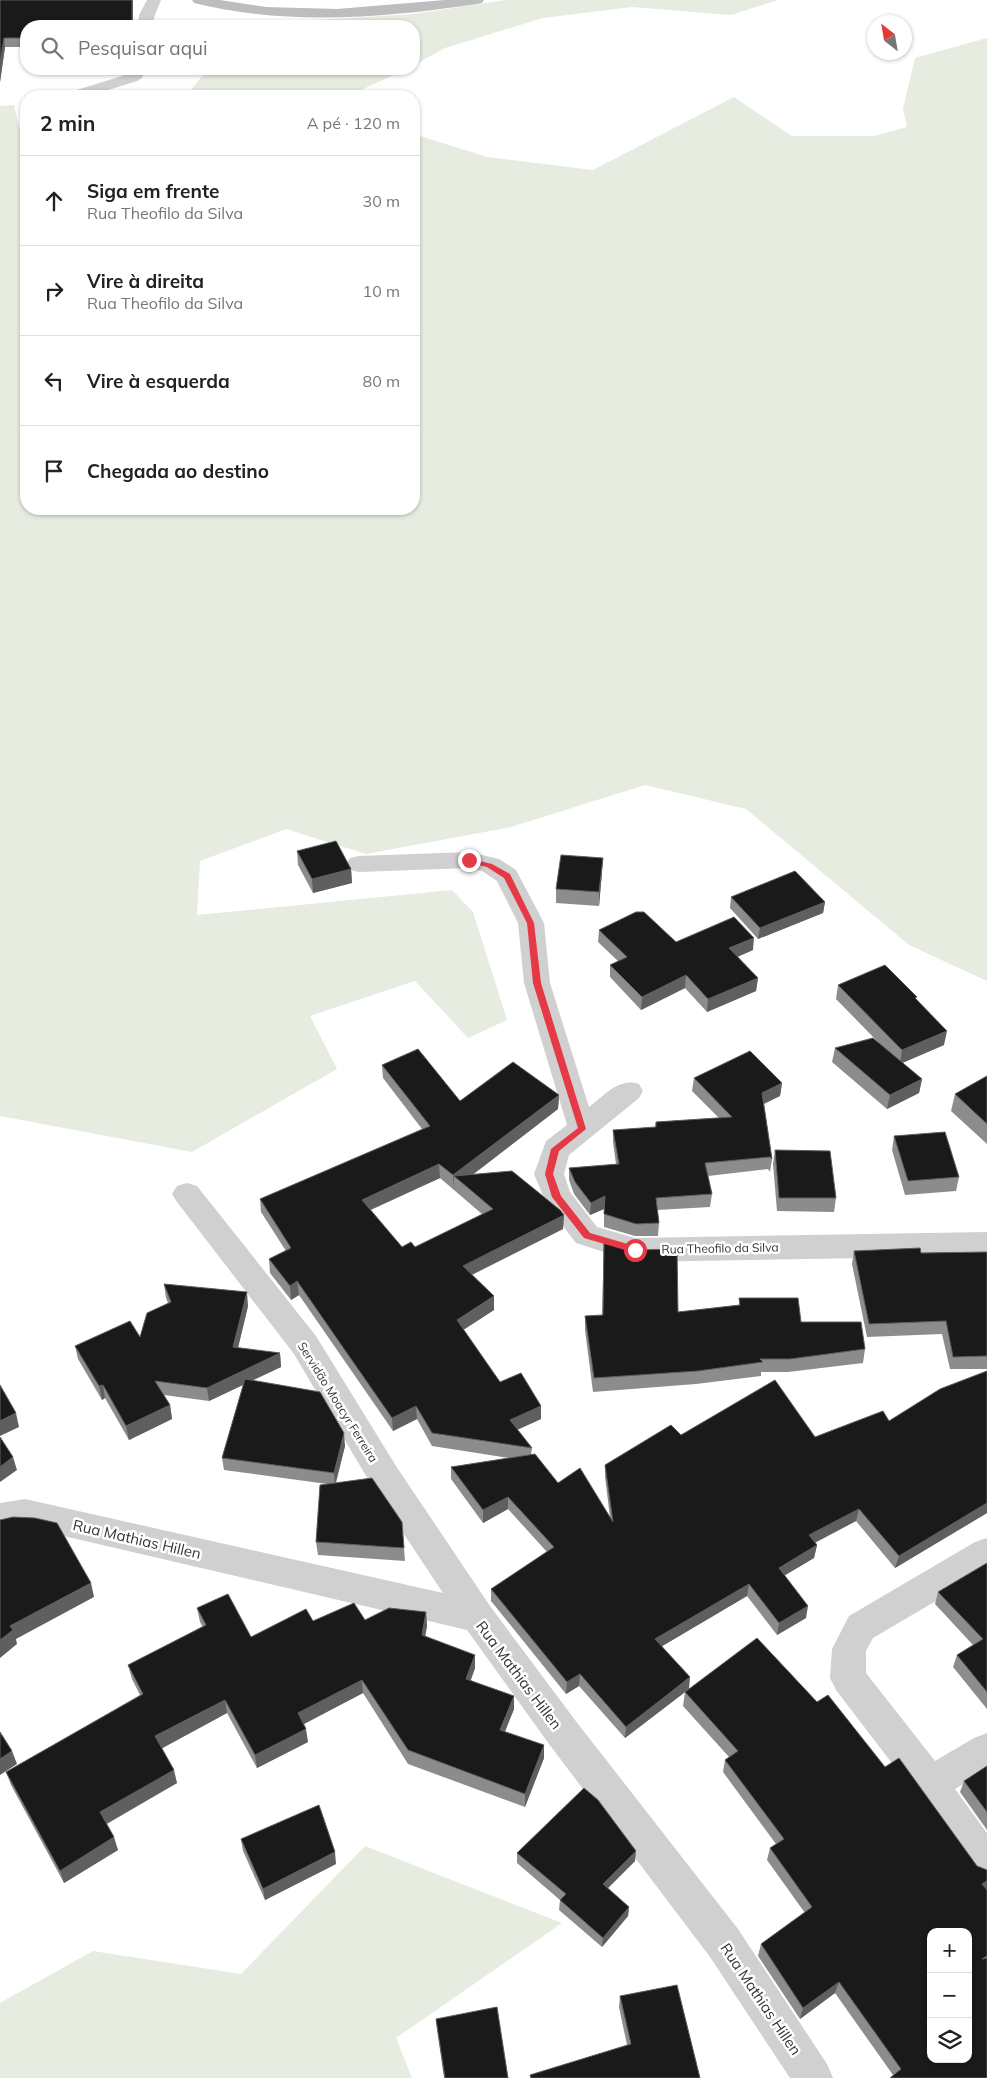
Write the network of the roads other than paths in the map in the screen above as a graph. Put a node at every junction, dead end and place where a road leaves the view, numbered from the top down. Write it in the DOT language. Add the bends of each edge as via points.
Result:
graph roads {
  1 [pos="154,0"];
  2 [pos="199,0"];
  3 [pos="477,0"];
  4 [pos="146,20"];
  5 [pos="136,75"];
  6 [pos="93,90"];
  7 [pos="359,864"];
  8 [pos="629,1092"];
  9 [pos="582,1129"];
  10 [pos="187,1194"];
  11 [pos="987,1244"];
  12 [pos="0,1518"];
  13 [pos="987,1553"];
  14 [pos="478,1618"];
  15 [pos="987,1750"];
  16 [pos="930,1784"];
  17 [pos="987,1864"];
  18 [pos="813,2078"];
  1 -- 4 [label="street"];
  2 -- 3 [label="street" via="252,10 323,13"];
  5 -- 6 [label="street"];
  7 -- 9 [label="street" via="469,860 490,865 507,876 531,923 537,983"];
  8 -- 9 [label="street, Rua Theofilo da Silva"];
  9 -- 11 [label="street, Rua Theofilo da Silva" via="556,1149 549,1174 557,1197 587,1236 635,1250"];
  10 -- 14 [label="street, Servidão Moacyr Ferreira" via="304,1345 384,1476"];
  12 -- 14 [label="street, Rua Mathias Hillen" via="25,1513"];
  13 -- 16 [label="street" via="860,1627 849,1649 848,1678"];
  14 -- 18 [label="street, Rua Mathias Hillen" via="724,1942"];
  15 -- 16 [label="street"];
  16 -- 17 [label="street"];
}
